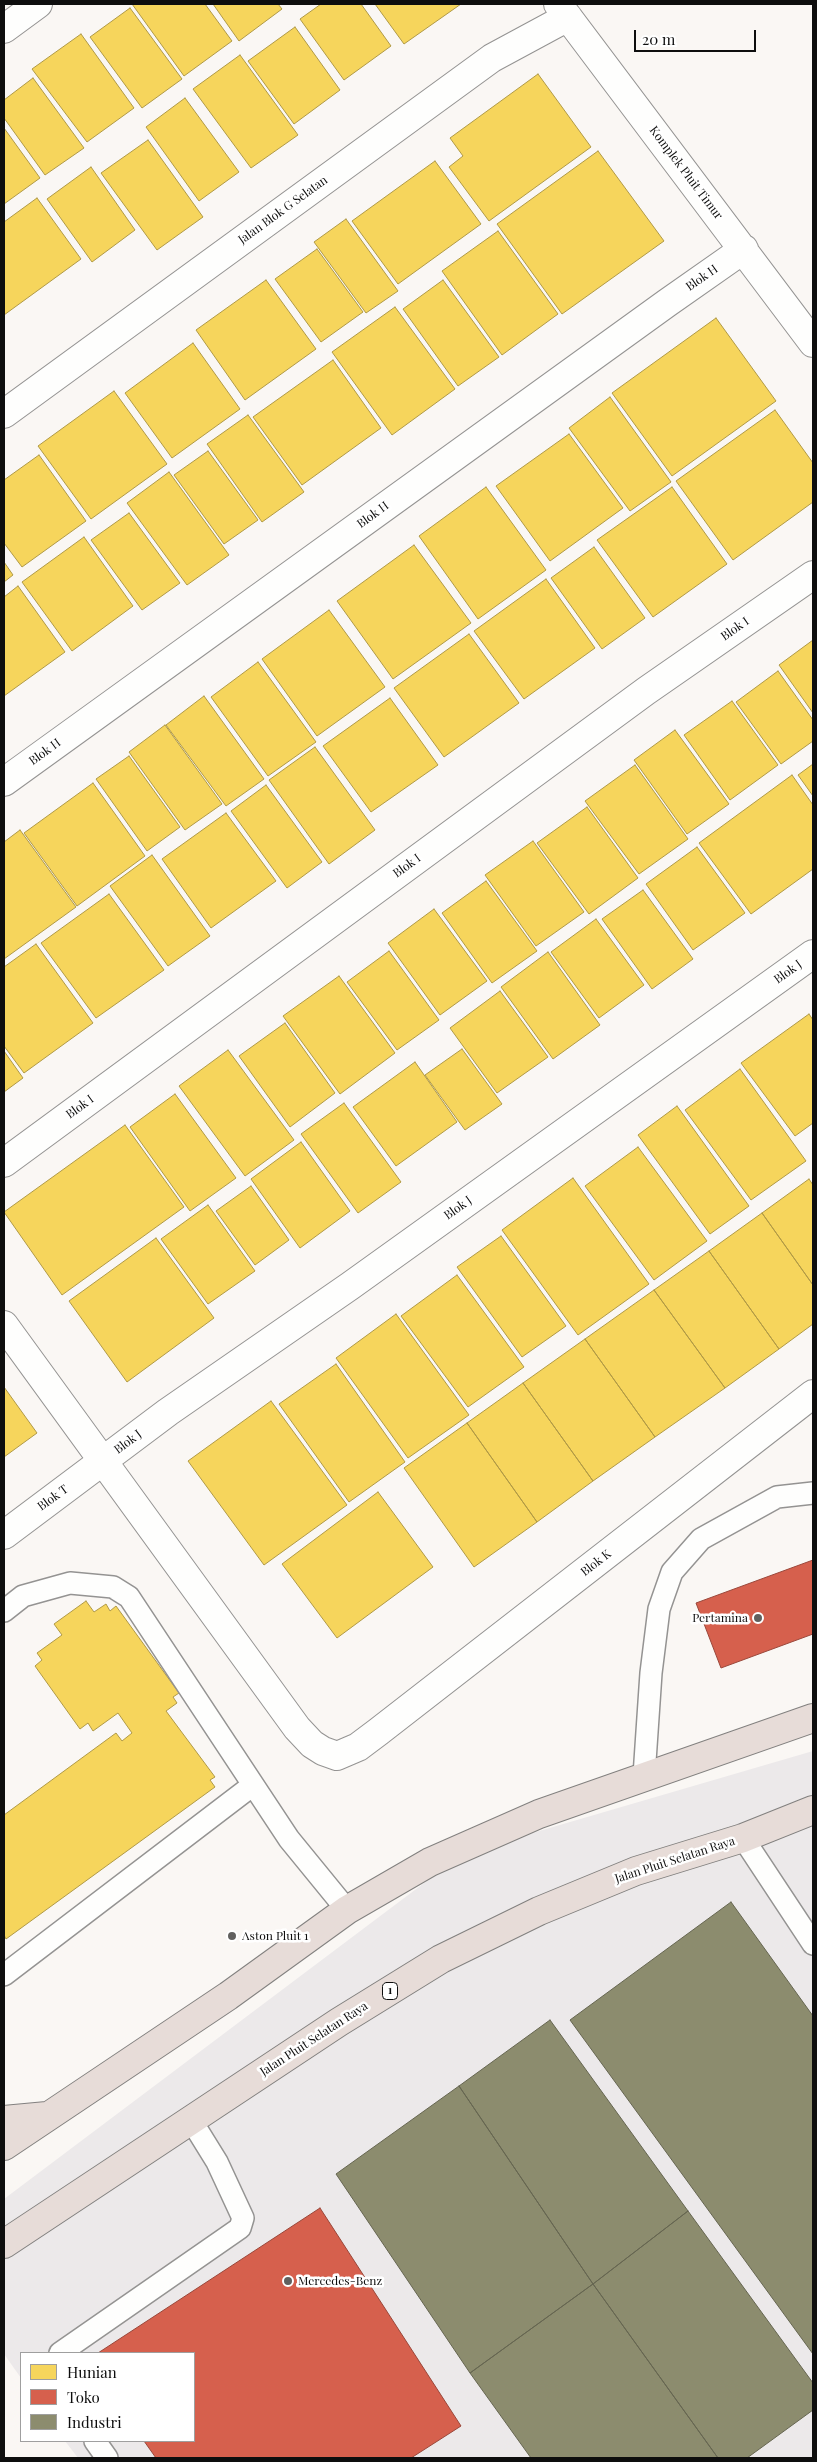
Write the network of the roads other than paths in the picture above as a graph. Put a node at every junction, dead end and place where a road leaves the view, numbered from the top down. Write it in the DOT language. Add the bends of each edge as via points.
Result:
graph roads {
  1 [pos="38,4"];
  2 [pos="563,10"];
  3 [pos="4,29"];
  4 [pos="744,249"];
  5 [pos="813,343"];
  6 [pos="4,414"];
  7 [pos="813,575"];
  8 [pos="4,782"];
  9 [pos="813,954"];
  10 [pos="4,1163"];
  11 [pos="4,1325"];
  12 [pos="813,1394"];
  13 [pos="103,1462"];
  14 [pos="813,1493"];
  15 [pos="4,1535"];
  16 [pos="4,1611"];
  17 [pos="813,1718"];
  18 [pos="644,1776"];
  19 [pos="253,1785"];
  20 [pos="813,1810"];
  21 [pos="743,1838"];
  22 [pos="347,1910"];
  23 [pos="813,1944"];
  24 [pos="4,1975"];
  25 [pos="48,2116"];
  26 [pos="4,2120"];
  27 [pos="191,2120"];
  28 [pos="4,2146"];
  29 [pos="4,2244"];
  30 [pos="61,2352"];
  31 [pos="96,2442"];
  32 [pos="108,2458"];
  1 -- 3 [label="street"];
  2 -- 4 [label="street, Komplek Pluit Timur"];
  2 -- 6 [label="street, Jalan Blok G Selatan" via="492,58"];
  4 -- 5 [label="street, Komplek Pluit Timur"];
  4 -- 8 [label="street, Blok H"];
  7 -- 10 [label="street, Blok I" via="646,691"];
  9 -- 13 [label="street, Blok J" via="350,1286 168,1412"];
  11 -- 13 [label="street"];
  12 -- 13 [label="street, Blok K" via="378,1732 353,1750 337,1756 323,1751 305,1738"];
  13 -- 15 [label="street, Blok T"];
  14 -- 18 [label="lane" via="777,1497 701,1539 672,1572 658,1618"];
  16 -- 19 [label="lane" via="23,1596 70,1583 113,1587 129,1598"];
  17 -- 18 [label="highway"];
  18 -- 22 [label="highway" via="539,1814 430,1862"];
  19 -- 22 [label="lane" via="289,1839"];
  19 -- 24 [label="lane"];
  20 -- 21 [label="highway, Jalan Pluit Selatan Raya / 1"];
  21 -- 23 [label="lane"];
  21 -- 27 [label="highway, Jalan Pluit Selatan Raya / 1" via="636,1871 539,1911 441,1959"];
  22 -- 25 [label="highway" via="228,1996"];
  25 -- 26 [label="highway"];
  25 -- 28 [label="highway"];
  27 -- 29 [label="highway, Jalan Pluit Selatan Raya / 1"];
  27 -- 30 [label="lane" via="217,2162 243,2218 240,2228"];
  31 -- 32 [label="lane"];
}
